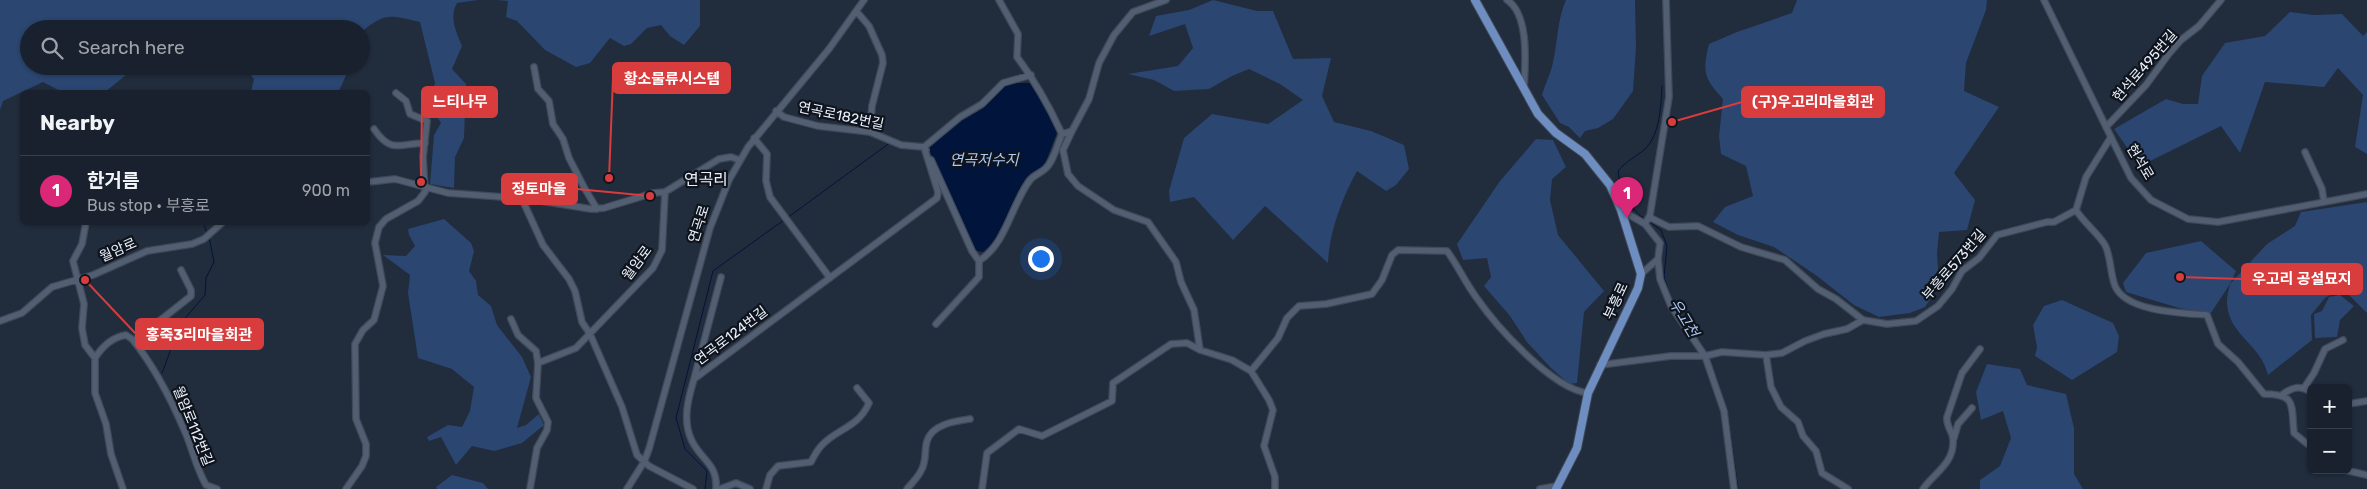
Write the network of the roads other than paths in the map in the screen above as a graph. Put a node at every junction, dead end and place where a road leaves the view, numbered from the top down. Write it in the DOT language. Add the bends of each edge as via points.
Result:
graph roads {
  1 [pos="864,0"];
  2 [pos="999,0"];
  3 [pos="1166,0"];
  4 [pos="1475,0"];
  5 [pos="1507,0"];
  6 [pos="1666,0"];
  7 [pos="2044,0"];
  8 [pos="2221,0"];
  9 [pos="857,12"];
  10 [pos="534,66"];
  11 [pos="1031,75"];
  12 [pos="1524,90"];
  13 [pos="396,93"];
  14 [pos="776,111"];
  15 [pos="2106,127"];
  16 [pos="374,129"];
  17 [pos="1072,131"];
  18 [pos="870,132"];
  19 [pos="1062,134"];
  20 [pos="2112,137"];
  21 [pos="754,138"];
  22 [pos="425,143"];
  23 [pos="924,147"];
  24 [pos="2306,152"];
  25 [pos="739,160"];
  26 [pos="370,182"];
  27 [pos="426,187"];
  28 [pos="665,192"];
  29 [pos="2367,194"];
  30 [pos="522,199"];
  31 [pos="2324,202"];
  32 [pos="597,208"];
  33 [pos="1621,210"];
  34 [pos="2076,210"];
  35 [pos="1647,220"];
  36 [pos="85,225"];
  37 [pos="220,225"];
  38 [pos="1658,258"];
  39 [pos="979,261"];
  40 [pos="180,270"];
  41 [pos="1640,274"];
  42 [pos="721,277"];
  43 [pos="830,278"];
  44 [pos="79,279"];
  45 [pos="511,319"];
  46 [pos="1863,320"];
  47 [pos="0,321"];
  48 [pos="936,324"];
  49 [pos="590,334"];
  50 [pos="2343,340"];
  51 [pos="134,341"];
  52 [pos="1980,349"];
  53 [pos="1200,350"];
  54 [pos="1708,355"];
  55 [pos="1766,356"];
  56 [pos="95,358"];
  57 [pos="538,363"];
  58 [pos="1600,365"];
  59 [pos="1251,371"];
  60 [pos="694,379"];
  61 [pos="857,388"];
  62 [pos="2304,388"];
  63 [pos="2307,390"];
  64 [pos="1588,393"];
  65 [pos="2283,394"];
  66 [pos="2367,401"];
  67 [pos="2352,403"];
  68 [pos="1972,408"];
  69 [pos="970,419"];
  70 [pos="1954,438"];
  71 [pos="2307,444"];
  72 [pos="644,462"];
  73 [pos="2352,472"];
  74 [pos="2367,475"];
  75 [pos="1557,488"];
  76 [pos="123,489"];
  77 [pos="218,489"];
  78 [pos="346,489"];
  79 [pos="530,489"];
  80 [pos="627,489"];
  81 [pos="693,489"];
  82 [pos="716,489"];
  83 [pos="720,489"];
  84 [pos="750,489"];
  85 [pos="766,489"];
  86 [pos="907,489"];
  87 [pos="982,489"];
  88 [pos="1275,489"];
  89 [pos="1540,489"];
  90 [pos="1734,489"];
  91 [pos="1848,489"];
  92 [pos="1923,489"];
  1 -- 9 [label="street, 연곡로"];
  2 -- 11 [label="street" via="1018,34 1016,57"];
  3 -- 17 [label="street" via="1133,12 1114,35 1099,63 1089,99"];
  4 -- 12 [label="main road, 부흥로"];
  5 -- 12 [label="street" via="1520,13 1525,54"];
  6 -- 35 [label="street" via="1669,97"];
  7 -- 15 [label="street, 현석로"];
  8 -- 15 [label="street, 현석로495번길" via="2199,26 2181,40 2151,80"];
  9 -- 14 [label="street, 연곡로"];
  9 -- 18 [label="street" via="869,26 883,63 872,106"];
  10 -- 32 [label="street" via="538,89 549,101 553,124"];
  11 -- 19 [label="street"];
  11 -- 23 [label="street" via="1003,83 982,104 960,117"];
  12 -- 33 [label="main road, 부흥로" via="1538,114 1585,154 1604,177"];
  13 -- 22 [label="street" via="406,101 410,114 427,121"];
  14 -- 18 [label="street, 연곡로182번길" via="784,117 818,126"];
  14 -- 21 [label="street, 연곡로"];
  15 -- 20 [label="street, 현석로"];
  16 -- 22 [label="street" via="389,145 399,147"];
  17 -- 19 [label="street"];
  17 -- 53 [label="street" via="1064,150 1068,174 1078,186 1114,210 1148,222 1176,262 1194,310"];
  18 -- 23 [label="street, 연곡로182번길" via="895,144"];
  19 -- 39 [label="street" via="1046,168 1030,179 1009,222 994,246"];
  20 -- 31 [label="street, 현석로" via="2131,178 2151,200 2188,219 2218,222"];
  20 -- 34 [label="street" via="2086,176"];
  21 -- 25 [label="street, 연곡로"];
  21 -- 43 [label="street" via="766,150 766,181 770,197"];
  22 -- 27 [label="street"];
  23 -- 39 [label="street"];
  23 -- 43 [label="street, 연곡로124번길" via="937,198"];
  24 -- 31 [label="street" via="2322,189"];
  25 -- 28 [label="street" via="731,157 719,159"];
  25 -- 72 [label="street, 연곡로" via="710,228"];
  26 -- 27 [label="street" via="390,179"];
  27 -- 30 [label="street"];
  27 -- 78 [label="street" via="418,201 386,219 379,227 375,243 383,286 374,320 355,344 356,419 366,444 366,456"];
  28 -- 32 [label="street"];
  28 -- 49 [label="street, 월암로" via="662,250 653,268"];
  29 -- 31 [label="street, 현석로"];
  30 -- 32 [label="street"];
  30 -- 49 [label="street" via="543,245 569,279 582,322"];
  33 -- 35 [label="street, 부흥로573번길"];
  33 -- 41 [label="main road, 부흥로"];
  34 -- 46 [label="street, 부흥로573번길" via="2054,222 1997,235 1979,258 1962,271 1938,306 1916,321 1887,324"];
  34 -- 65 [label="street" via="2106,248 2120,295 2163,311 2207,315 2218,344 2238,362 2264,394"];
  35 -- 38 [label="street" via="1660,243"];
  35 -- 46 [label="street, 부흥로573번길" via="1669,227 1698,226 1741,247 1785,260 1818,289"];
  36 -- 44 [label="street" via="82,244 73,261 74,272"];
  37 -- 44 [label="street, 월암로" via="208,236 184,247 147,251"];
  38 -- 41 [label="street"];
  38 -- 54 [label="street" via="1660,279 1671,306"];
  39 -- 48 [label="street" via="979,277"];
  40 -- 51 [label="street" via="191,296"];
  41 -- 58 [label="main road, 부흥로" via="1638,288"];
  42 -- 60 [label="street"];
  43 -- 60 [label="street, 연곡로124번길"];
  44 -- 47 [label="street, 월암로" via="52,287 22,313"];
  44 -- 56 [label="street" via="84,304 82,328 85,345"];
  45 -- 57 [label="street" via="518,335 536,351"];
  46 -- 55 [label="street" via="1847,329 1806,341 1782,354"];
  49 -- 57 [label="street, 월암로" via="576,348"];
  49 -- 72 [label="street" via="622,407 632,444"];
  50 -- 62 [label="street" via="2325,349"];
  51 -- 56 [label="street" via="122,336 101,349"];
  51 -- 77 [label="street, 월암로112번길" via="160,377 206,485"];
  52 -- 70 [label="street" via="1962,373 1950,407 1946,424"];
  53 -- 59 [label="street" via="1232,360"];
  53 -- 87 [label="street" via="1188,343 1171,344 1113,382 1112,401 1042,436 1019,429 987,453"];
  54 -- 55 [label="street" via="1722,352"];
  54 -- 58 [label="street"];
  54 -- 90 [label="street" via="1724,411"];
  55 -- 91 [label="street" via="1772,387 1782,407 1798,422 1803,436 1816,451 1822,473"];
  56 -- 76 [label="street" via="95,393"];
  57 -- 79 [label="street" via="536,398 548,422 537,448"];
  58 -- 64 [label="main road, 부흥로"];
  59 -- 64 [label="street" via="1278,338 1286,318 1299,306 1372,294 1382,280 1392,255 1398,250 1447,252 1477,299 1517,346 1561,384"];
  59 -- 88 [label="street" via="1273,410 1264,446 1275,477"];
  60 -- 82 [label="street, 연곡로124번길" via="686,418 692,441 714,469"];
  61 -- 85 [label="street" via="869,403 864,413 853,425 822,444 810,462 778,466 770,475"];
  62 -- 63 [label="street"];
  62 -- 65 [label="street" via="2296,387"];
  64 -- 75 [label="main road, 부흥로" via="1577,448"];
  65 -- 71 [label="street" via="2290,404 2294,433"];
  66 -- 67 [label="street"];
  68 -- 70 [label="street" via="1958,424"];
  69 -- 86 [label="street" via="949,423 932,432 927,440 921,472"];
  70 -- 92 [label="street" via="1949,461"];
  72 -- 80 [label="street, 연곡로"];
  72 -- 81 [label="street"];
  73 -- 74 [label="street"];
  75 -- 89 [label="street"];
  83 -- 84 [label="street" via="736,483"];
}
